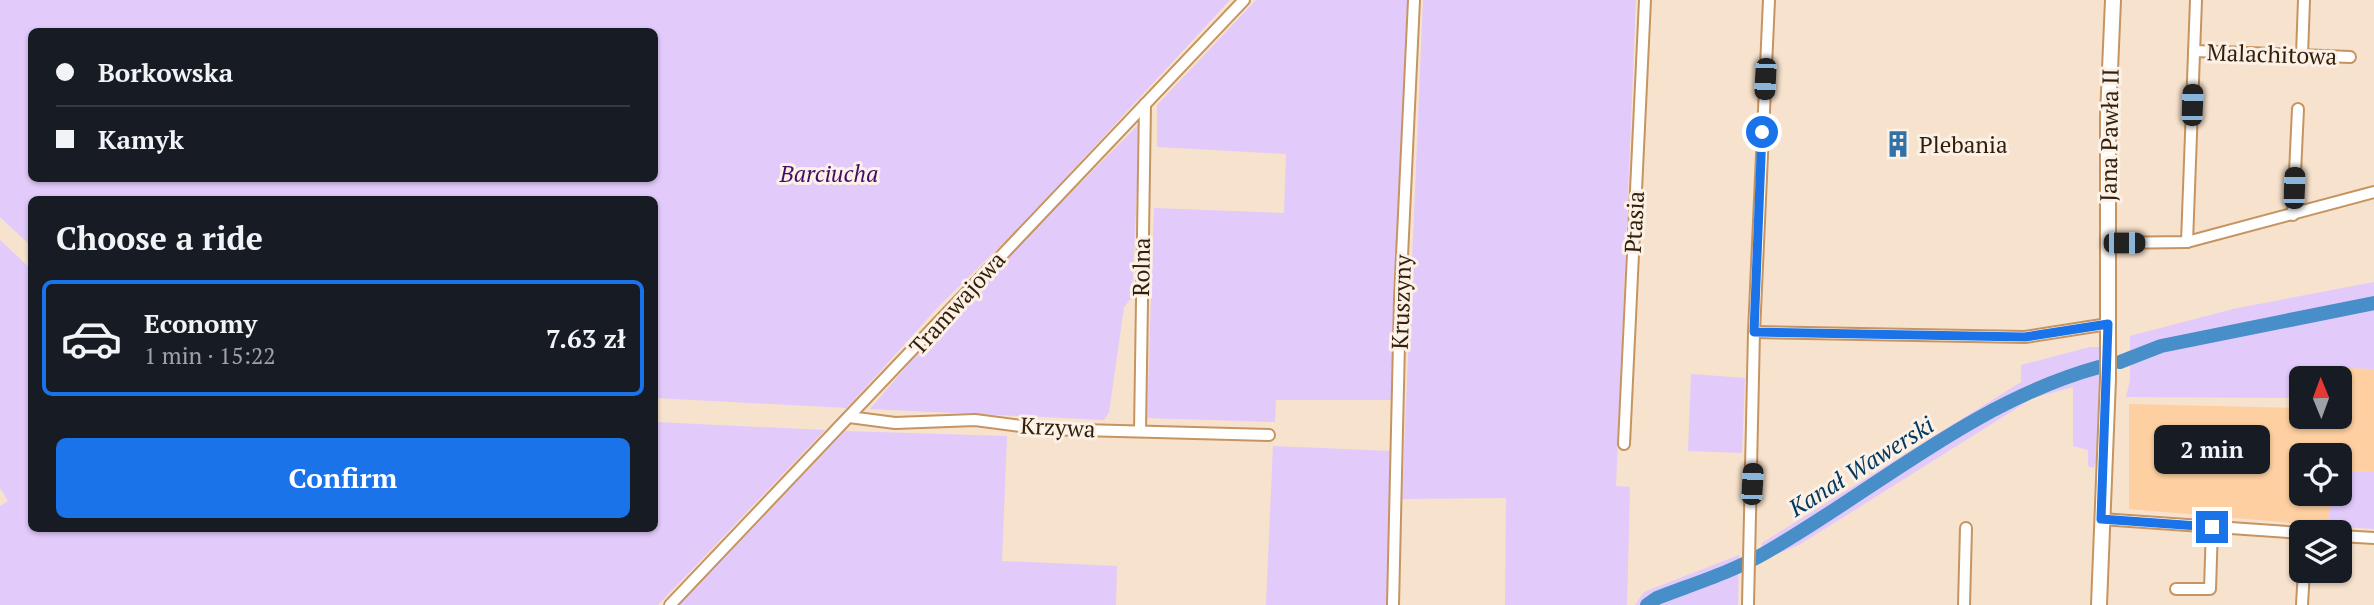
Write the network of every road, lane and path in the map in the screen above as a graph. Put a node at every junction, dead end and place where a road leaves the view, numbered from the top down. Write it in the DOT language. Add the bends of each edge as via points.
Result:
graph roads {
  1 [pos="1244,0"];
  2 [pos="1414,0"];
  3 [pos="1645,0"];
  4 [pos="1769,0"];
  5 [pos="2113,0"];
  6 [pos="2196,0"];
  7 [pos="2304,0"];
  8 [pos="2194,51"];
  9 [pos="2302,55"];
  10 [pos="2350,57"];
  11 [pos="1144,104"];
  12 [pos="2298,109"];
  13 [pos="2374,192"];
  14 [pos="2293,215"];
  15 [pos="2187,242"];
  16 [pos="2107,243"];
  17 [pos="2108,324"];
  18 [pos="1754,332"];
  19 [pos="849,417"];
  20 [pos="1140,431"];
  21 [pos="1269,435"];
  22 [pos="1624,444"];
  23 [pos="2101,519"];
  24 [pos="2212,527"];
  25 [pos="1966,528"];
  26 [pos="2289,532"];
  27 [pos="2352,537"];
  28 [pos="2374,538"];
  29 [pos="2303,583"];
  30 [pos="2176,589"];
  31 [pos="670,605"];
  32 [pos="1393,605"];
  33 [pos="1748,605"];
  34 [pos="1964,605"];
  35 [pos="2099,605"];
  36 [pos="2302,605"];
  1 -- 11 [label="street, Tramwajowa"];
  2 -- 32 [label="street, Kruszyny" via="1400,299"];
  3 -- 22 [label="street, Ptasia"];
  4 -- 18 [label="street"];
  5 -- 16 [label="street, Jana Pawła II"];
  6 -- 8 [label="street"];
  7 -- 9 [label="street"];
  8 -- 9 [label="street, Malachitowa"];
  8 -- 15 [label="street"];
  9 -- 10 [label="street, Malachitowa"];
  11 -- 19 [label="street, Tramwajowa"];
  11 -- 20 [label="street, Rolna"];
  12 -- 14 [label="street"];
  13 -- 14 [label="street"];
  14 -- 15 [label="street"];
  15 -- 16 [label="street"];
  16 -- 17 [label="street, Jana Pawła II"];
  17 -- 18 [label="street" via="2025,337"];
  17 -- 23 [label="street, Jana Pawła II"];
  18 -- 33 [label="street"];
  19 -- 20 [label="street, Krzywa" via="895,423 975,420 1044,429"];
  19 -- 31 [label="street, Tramwajowa"];
  20 -- 21 [label="street, Krzywa"];
  23 -- 24 [label="street"];
  23 -- 35 [label="street, Jana Pawła II"];
  24 -- 26 [label="street"];
  24 -- 30 [label="street" via="2210,589"];
  25 -- 34 [label="street"];
  27 -- 28 [label="street"];
  29 -- 36 [label="street"];
}
